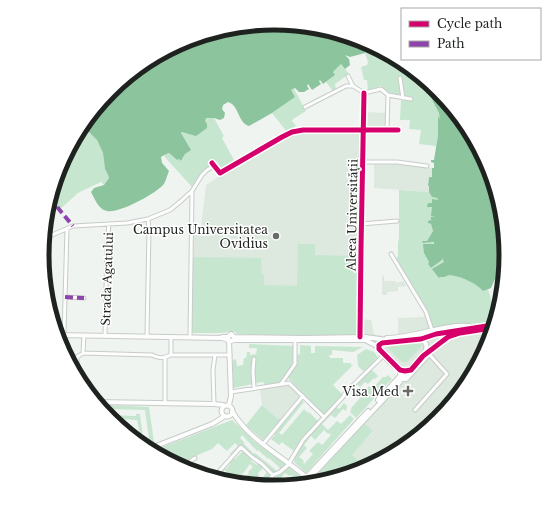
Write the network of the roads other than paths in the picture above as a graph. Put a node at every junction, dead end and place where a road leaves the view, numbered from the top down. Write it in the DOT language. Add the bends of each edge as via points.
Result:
graph roads {
  1 [pos="348,76"];
  2 [pos="400,78"];
  3 [pos="353,86"];
  4 [pos="364,93"];
  5 [pos="388,95"];
  6 [pos="403,98"];
  7 [pos="411,99"];
  8 [pos="305,108"];
  9 [pos="364,130"];
  10 [pos="387,130"];
  11 [pos="398,130"];
  12 [pos="363,162"];
  13 [pos="427,166"];
  14 [pos="192,191"];
  15 [pos="148,219"];
  16 [pos="397,221"];
  17 [pos="109,224"];
  18 [pos="361,224"];
  19 [pos="67,229"];
  20 [pos="50,236"];
  21 [pos="391,254"];
  22 [pos="64,297"];
  23 [pos="84,298"];
  24 [pos="489,325"];
  25 [pos="474,327"];
  26 [pos="488,329"];
  27 [pos="432,330"];
  28 [pos="63,334"];
  29 [pos="64,334"];
  30 [pos="105,334"];
  31 [pos="84,335"];
  32 [pos="147,336"];
  33 [pos="190,336"];
  34 [pos="171,337"];
  35 [pos="360,337"];
  36 [pos="372,337"];
  37 [pos="231,338"];
  38 [pos="421,339"];
  39 [pos="295,341"];
  40 [pos="394,341"];
  41 [pos="435,346"];
  42 [pos="378,347"];
  43 [pos="83,353"];
  44 [pos="171,354"];
  45 [pos="429,354"];
  46 [pos="215,355"];
  47 [pos="230,355"];
  48 [pos="383,356"];
  49 [pos="423,356"];
  50 [pos="73,357"];
  51 [pos="77,357"];
  52 [pos="165,358"];
  53 [pos="254,359"];
  54 [pos="77,364"];
  55 [pos="400,370"];
  56 [pos="411,370"];
  57 [pos="402,379"];
  58 [pos="281,384"];
  59 [pos="254,388"];
  60 [pos="231,392"];
  61 [pos="303,396"];
  62 [pos="103,402"];
  63 [pos="165,403"];
  64 [pos="214,404"];
  65 [pos="229,405"];
  66 [pos="223,408"];
  67 [pos="415,410"];
  68 [pos="232,411"];
  69 [pos="227,416"];
  70 [pos="324,417"];
  71 [pos="236,419"];
  72 [pos="263,444"];
  73 [pos="155,447"];
  74 [pos="195,458"];
  75 [pos="290,463"];
  76 [pos="187,464"];
  77 [pos="218,474"];
  78 [pos="273,475"];
  79 [pos="305,479"];
  80 [pos="307,479"];
  81 [pos="307,479"];
  82 [pos="269,481"];
  1 -- 3 [label="street"];
  2 -- 6 [label="street"];
  3 -- 4 [label="street"];
  3 -- 8 [label="street" via="346,86"];
  4 -- 5 [label="street" via="378,88"];
  4 -- 9 [label="street, Aleea Universității"];
  5 -- 6 [label="street"];
  5 -- 10 [label="street"];
  6 -- 7 [label="street"];
  9 -- 10 [label="street"];
  9 -- 12 [label="street, Aleea Universității"];
  9 -- 14 [label="street" via="292,132 220,172 213,165 202,175"];
  10 -- 11 [label="street"];
  12 -- 13 [label="street" via="398,162"];
  12 -- 18 [label="street, Aleea Universității"];
  14 -- 15 [label="street" via="170,210"];
  14 -- 33 [label="street"];
  15 -- 17 [label="street"];
  15 -- 32 [label="street"];
  16 -- 18 [label="street"];
  17 -- 19 [label="street" via="79,225"];
  17 -- 30 [label="street, Strada Agatului" via="106,245"];
  18 -- 35 [label="street, Aleea Universității"];
  19 -- 20 [label="street"];
  19 -- 22 [label="street"];
  21 -- 27 [label="street" via="426,312"];
  22 -- 23 [label="street"];
  22 -- 29 [label="street"];
  24 -- 25 [label="main road"];
  25 -- 27 [label="main road"];
  25 -- 38 [label="main road"];
  26 -- 41 [label="main road" via="452,336"];
  27 -- 36 [label="main road" via="403,336"];
  28 -- 31 [label="main road"];
  29 -- 30 [label="main road"];
  30 -- 32 [label="main road"];
  31 -- 34 [label="main road"];
  31 -- 43 [label="street"];
  32 -- 33 [label="main road"];
  33 -- 37 [label="main road"];
  34 -- 37 [label="main road"];
  34 -- 44 [label="street"];
  35 -- 36 [label="main road"];
  35 -- 37 [label="main road"];
  36 -- 40 [label="main road"];
  37 -- 39 [label="main road"];
  37 -- 47 [label="main road"];
  38 -- 40 [label="main road"];
  38 -- 49 [label="main road" via="426,344"];
  39 -- 42 [label="main road" via="365,340"];
  39 -- 58 [label="street" via="296,359"];
  40 -- 42 [label="main road" via="382,343"];
  41 -- 45 [label="main road"];
  41 -- 49 [label="main road"];
  42 -- 48 [label="main road"];
  43 -- 51 [label="street"];
  43 -- 52 [label="street" via="152,355"];
  44 -- 46 [label="street"];
  44 -- 52 [label="street"];
  45 -- 57 [label="main road" via="406,379"];
  45 -- 67 [label="street" via="447,374"];
  46 -- 47 [label="street"];
  46 -- 64 [label="street"];
  47 -- 60 [label="main road"];
  48 -- 55 [label="main road"];
  48 -- 70 [label="street" via="356,381"];
  49 -- 56 [label="main road"];
  50 -- 51 [label="street"];
  51 -- 54 [label="street"];
  52 -- 63 [label="street"];
  53 -- 59 [label="street"];
  55 -- 56 [label="main road"];
  55 -- 81 [label="main road" via="400,376"];
  56 -- 57 [label="main road"];
  57 -- 80 [label="main road"];
  58 -- 59 [label="street"];
  58 -- 61 [label="street" via="289,383"];
  59 -- 60 [label="street"];
  60 -- 65 [label="main road"];
  61 -- 70 [label="street"];
  61 -- 72 [label="street"];
  62 -- 63 [label="main road"];
  63 -- 64 [label="main road"];
  64 -- 66 [label="main road"];
  65 -- 66 [label="main road"];
  65 -- 68 [label="main road"];
  66 -- 69 [label="main road"];
  68 -- 69 [label="main road"];
  68 -- 71 [label="main road"];
  69 -- 71 [label="main road"];
  69 -- 73 [label="main road"];
  70 -- 75 [label="street" via="303,440"];
  71 -- 72 [label="main road"];
  72 -- 75 [label="main road"];
  74 -- 76 [label="street"];
  75 -- 78 [label="street"];
  75 -- 79 [label="main road"];
  77 -- 78 [label="street" via="241,447"];
  78 -- 82 [label="street"];
}
